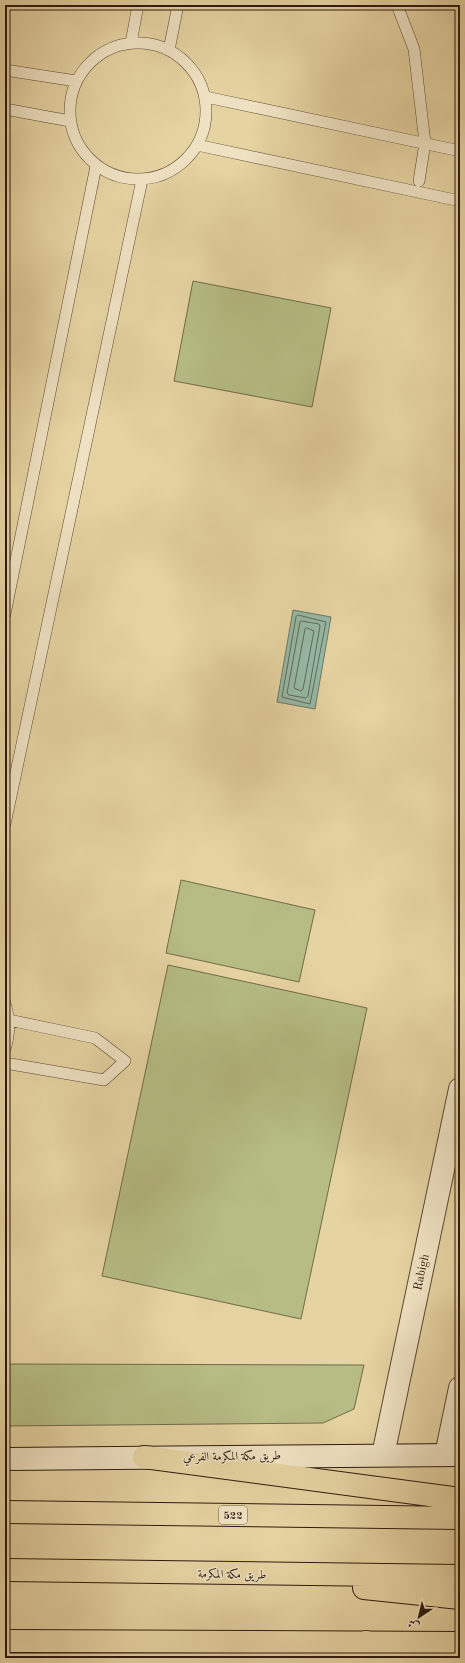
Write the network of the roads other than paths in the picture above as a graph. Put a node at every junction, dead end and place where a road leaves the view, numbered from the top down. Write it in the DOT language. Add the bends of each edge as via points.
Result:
graph roads {
  1 [pos="138,5"];
  2 [pos="178,5"];
  3 [pos="397,5"];
  4 [pos="131,43"];
  5 [pos="169,50"];
  6 [pos="5,70"];
  7 [pos="76,81"];
  8 [pos="206,97"];
  9 [pos="5,110"];
  10 [pos="70,121"];
  11 [pos="425,143"];
  12 [pos="197,145"];
  13 [pos="460,151"];
  14 [pos="96,166"];
  15 [pos="142,180"];
  16 [pos="419,181"];
  17 [pos="460,201"];
  18 [pos="5,614"];
  19 [pos="5,824"];
  20 [pos="5,1004"];
  21 [pos="9,1020"];
  22 [pos="5,1049"];
  23 [pos="5,1062"];
  24 [pos="460,1089"];
  25 [pos="460,1388"];
  26 [pos="383,1455"];
  27 [pos="453,1455"];
  28 [pos="144,1457"];
  29 [pos="5,1458"];
  30 [pos="460,1499"];
  31 [pos="5,1512"];
  32 [pos="460,1518"];
  33 [pos="5,1570"];
  34 [pos="224,1574"];
  35 [pos="460,1576"];
  36 [pos="460,1598"];
  37 [pos="5,1641"];
  38 [pos="366,1642"];
  39 [pos="460,1643"];
  40 [pos="382,1658"];
  1 -- 4 [label="lane"];
  2 -- 5 [label="lane"];
  3 -- 11 [label="lane" via="414,49"];
  4 -- 5 [label="lane" via="155,44"];
  4 -- 7 [label="lane" via="108,49 89,62"];
  5 -- 8 [label="lane" via="181,57 197,75"];
  6 -- 7 [label="lane"];
  7 -- 10 [label="lane" via="69,102"];
  8 -- 11 [label="lane"];
  8 -- 12 [label="lane" via="207,113 202,136"];
  9 -- 10 [label="lane"];
  10 -- 14 [label="lane" via="80,148"];
  11 -- 13 [label="lane"];
  11 -- 16 [label="lane"];
  12 -- 15 [label="lane" via="190,156 171,172"];
  12 -- 17 [label="lane"];
  14 -- 15 [label="lane" via="124,178"];
  14 -- 18 [label="lane"];
  15 -- 19 [label="lane"];
  20 -- 21 [label="lane"];
  21 -- 22 [label="lane" via="9,1039"];
  21 -- 23 [label="lane" via="96,1038 125,1061 104,1080"];
  24 -- 26 [label="street, Rabigh"];
  25 -- 27 [label="street"];
  26 -- 27 [label="street, طريق مكة المكرمة الفرعي"];
  26 -- 28 [label="street, طريق مكة المكرمة الفرعي"];
  28 -- 29 [label="street, طريق مكة المكرمة الفرعي"];
  28 -- 30 [label="main road"];
  31 -- 32 [label="main road, 522"];
  33 -- 34 [label="main road, طريق مكة المكرمة"];
  34 -- 35 [label="main road, طريق مكة المكرمة"];
  34 -- 36 [label="main road"];
  37 -- 38 [label="main road"];
  38 -- 39 [label="main road"];
  38 -- 40 [label="street"];
}
